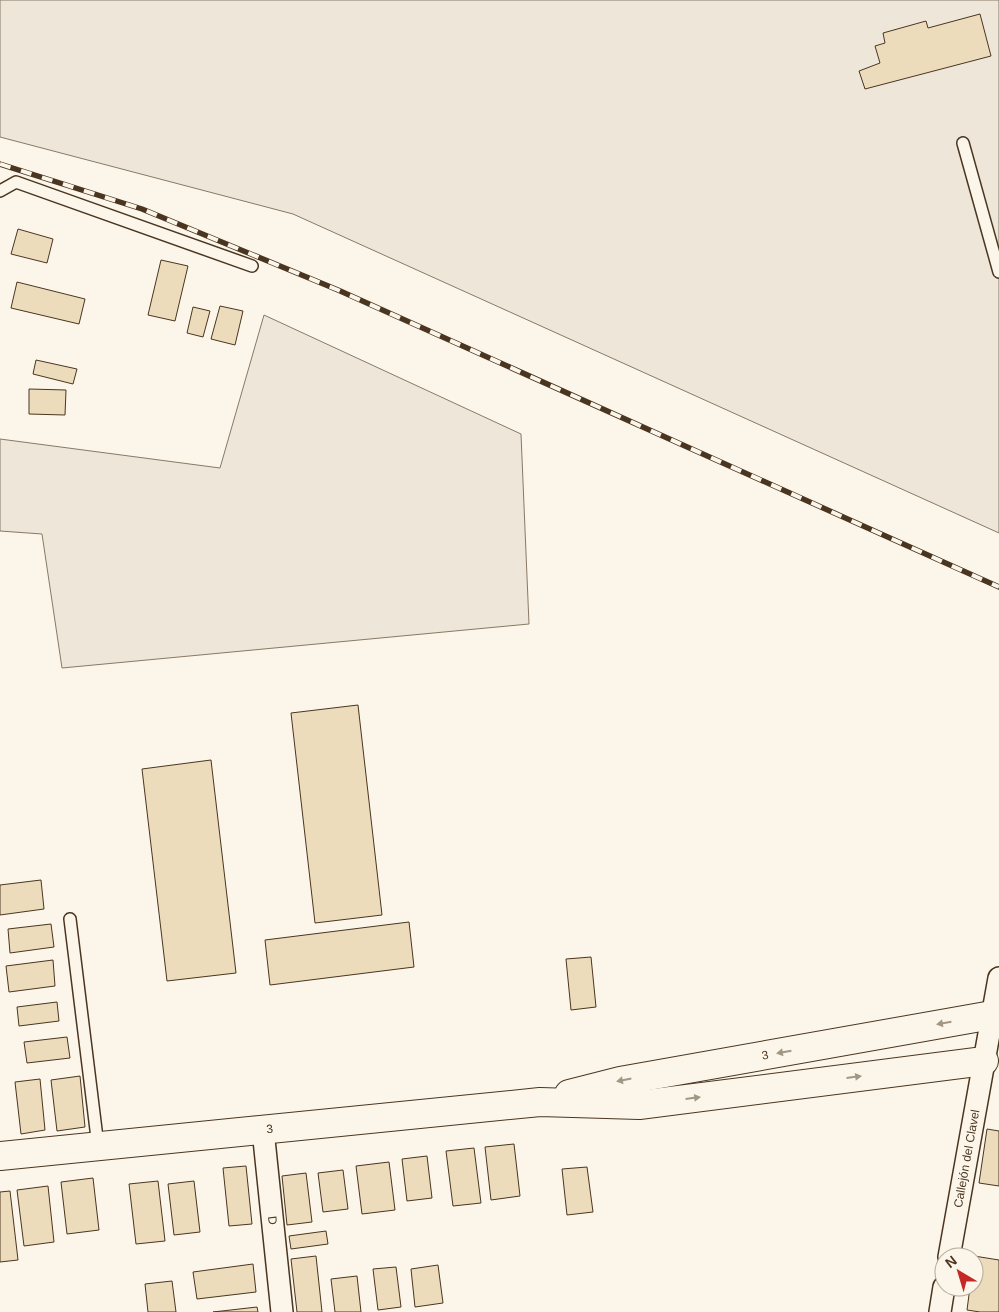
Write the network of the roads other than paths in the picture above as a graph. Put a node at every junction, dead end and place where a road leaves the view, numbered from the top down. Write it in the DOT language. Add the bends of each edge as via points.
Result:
graph roads {
  1 [pos="963,143"];
  2 [pos="0,191"];
  3 [pos="252,266"];
  4 [pos="999,272"];
  5 [pos="70,919"];
  6 [pos="999,978"];
  7 [pos="996,1017"];
  8 [pos="988,1062"];
  9 [pos="540,1102"];
  10 [pos="263,1130"];
  11 [pos="98,1146"];
  12 [pos="0,1156"];
  13 [pos="951,1247"];
  14 [pos="942,1297"];
  15 [pos="282,1312"];
  16 [pos="940,1312"];
  1 -- 4 [label="lane"];
  2 -- 3 [label="lane" via="16,182"];
  5 -- 11 [label="lane"];
  6 -- 7 [label="street"];
  7 -- 8 [label="street, Callejón del Clavel"];
  7 -- 9 [label="street, 3, one-way" via="620,1081"];
  9 -- 8 [label="street, 3, one-way" via="639,1105"];
  8 -- 13 [label="street, Callejón del Clavel"];
  9 -- 10 [label="street, 3"];
  10 -- 11 [label="street, 3"];
  10 -- 15 [label="street, D"];
  11 -- 12 [label="street, 3"];
  14 -- 16 [label="street"];
}
